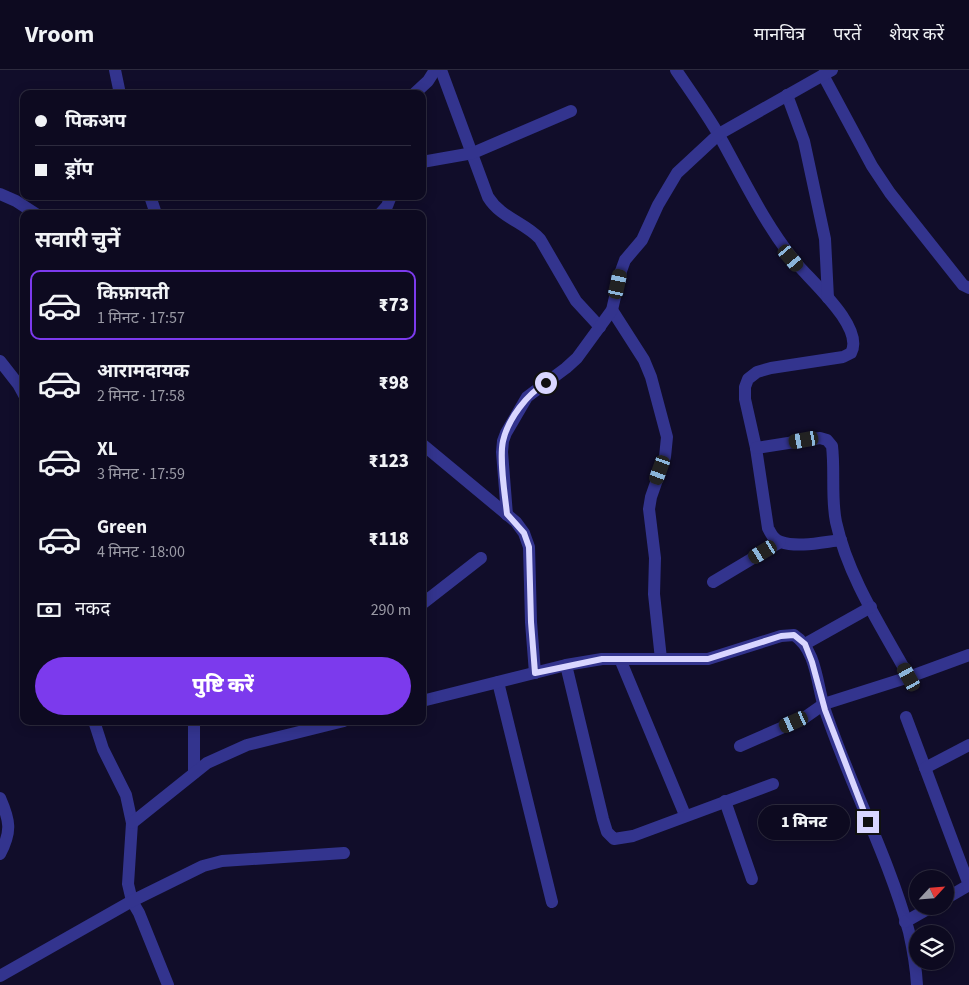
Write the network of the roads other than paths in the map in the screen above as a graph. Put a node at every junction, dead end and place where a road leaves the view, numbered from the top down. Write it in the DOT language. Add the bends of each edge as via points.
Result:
graph roads {
  1 [pos="115,70"];
  2 [pos="435,70"];
  3 [pos="442,70"];
  4 [pos="676,70"];
  5 [pos="827,73"];
  6 [pos="119,90"];
  7 [pos="418,90"];
  8 [pos="787,95"];
  9 [pos="571,111"];
  10 [pos="719,134"];
  11 [pos="473,153"];
  12 [pos="426,161"];
  13 [pos="0,194"];
  14 [pos="30,210"];
  15 [pos="969,288"];
  16 [pos="828,298"];
  17 [pos="612,310"];
  18 [pos="600,327"];
  19 [pos="0,361"];
  20 [pos="20,388"];
  21 [pos="426,447"];
  22 [pos="756,448"];
  23 [pos="507,514"];
  24 [pos="841,540"];
  25 [pos="780,542"];
  26 [pos="481,558"];
  27 [pos="713,582"];
  28 [pos="426,601"];
  29 [pos="871,607"];
  30 [pos="805,644"];
  31 [pos="969,654"];
  32 [pos="620,659"];
  33 [pos="661,659"];
  34 [pos="566,665"];
  35 [pos="535,673"];
  36 [pos="909,677"];
  37 [pos="498,682"];
  38 [pos="426,700"];
  39 [pos="826,711"];
  40 [pos="906,717"];
  41 [pos="95,725"];
  42 [pos="194,725"];
  43 [pos="308,726"];
  44 [pos="969,745"];
  45 [pos="740,746"];
  46 [pos="925,768"];
  47 [pos="194,773"];
  48 [pos="773,784"];
  49 [pos="0,798"];
  50 [pos="725,801"];
  51 [pos="685,815"];
  52 [pos="132,822"];
  53 [pos="344,853"];
  54 [pos="0,854"];
  55 [pos="752,879"];
  56 [pos="969,885"];
  57 [pos="954,894"];
  58 [pos="132,901"];
  59 [pos="552,902"];
  60 [pos="917,915"];
  61 [pos="905,922"];
  62 [pos="0,976"];
  63 [pos="168,985"];
  64 [pos="917,985"];
  1 -- 6 [label="street"];
  2 -- 7 [label="street"];
  3 -- 11 [label="street"];
  4 -- 10 [label="street"];
  5 -- 8 [label="street"];
  5 -- 15 [label="street" via="854,135 890,193 963,285"];
  8 -- 10 [label="street"];
  8 -- 16 [label="street" via="804,141 825,239"];
  9 -- 11 [label="street"];
  10 -- 16 [label="street" via="768,226"];
  10 -- 17 [label="street" via="677,173 668,186 642,240 625,260"];
  11 -- 12 [label="street"];
  11 -- 18 [label="street" via="494,206 533,231 576,301"];
  13 -- 14 [label="street"];
  16 -- 22 [label="street" via="848,326 854,348 843,357 771,368 756,372 748,379 745,399"];
  17 -- 18 [label="street"];
  17 -- 33 [label="street" via="644,360 667,437 665,457 649,509"];
  18 -- 23 [label="street" via="566,368 527,397 506,433 502,452"];
  19 -- 20 [label="street"];
  21 -- 23 [label="street"];
  22 -- 24 [label="street" via="820,438 827,440 832,446 836,520"];
  22 -- 25 [label="street" via="768,528"];
  23 -- 35 [label="street" via="524,533 529,547"];
  24 -- 25 [label="street"];
  24 -- 29 [label="street"];
  25 -- 27 [label="street"];
  26 -- 28 [label="street"];
  29 -- 30 [label="street"];
  29 -- 36 [label="street"];
  30 -- 33 [label="street" via="794,635 787,634 708,659"];
  30 -- 39 [label="street"];
  31 -- 36 [label="street"];
  32 -- 33 [label="street"];
  32 -- 34 [label="street"];
  32 -- 51 [label="street"];
  34 -- 35 [label="street"];
  34 -- 51 [label="street" via="607,832 614,839 623,839"];
  35 -- 37 [label="street"];
  36 -- 39 [label="street"];
  37 -- 38 [label="street"];
  37 -- 59 [label="street"];
  39 -- 45 [label="street"];
  39 -- 61 [label="street"];
  40 -- 46 [label="street"];
  41 -- 52 [label="street" via="126,795"];
  42 -- 47 [label="street"];
  43 -- 47 [label="street" via="247,745 207,763"];
  44 -- 46 [label="street"];
  46 -- 56 [label="street"];
  47 -- 52 [label="street"];
  48 -- 50 [label="street"];
  49 -- 54 [label="street" via="9,826"];
  50 -- 51 [label="street"];
  50 -- 55 [label="street"];
  52 -- 58 [label="street" via="128,884"];
  53 -- 58 [label="street" via="222,861 203,866"];
  56 -- 57 [label="street"];
  58 -- 62 [label="street"];
  58 -- 63 [label="street"];
  60 -- 61 [label="street"];
  61 -- 64 [label="street" via="915,959"];
}
